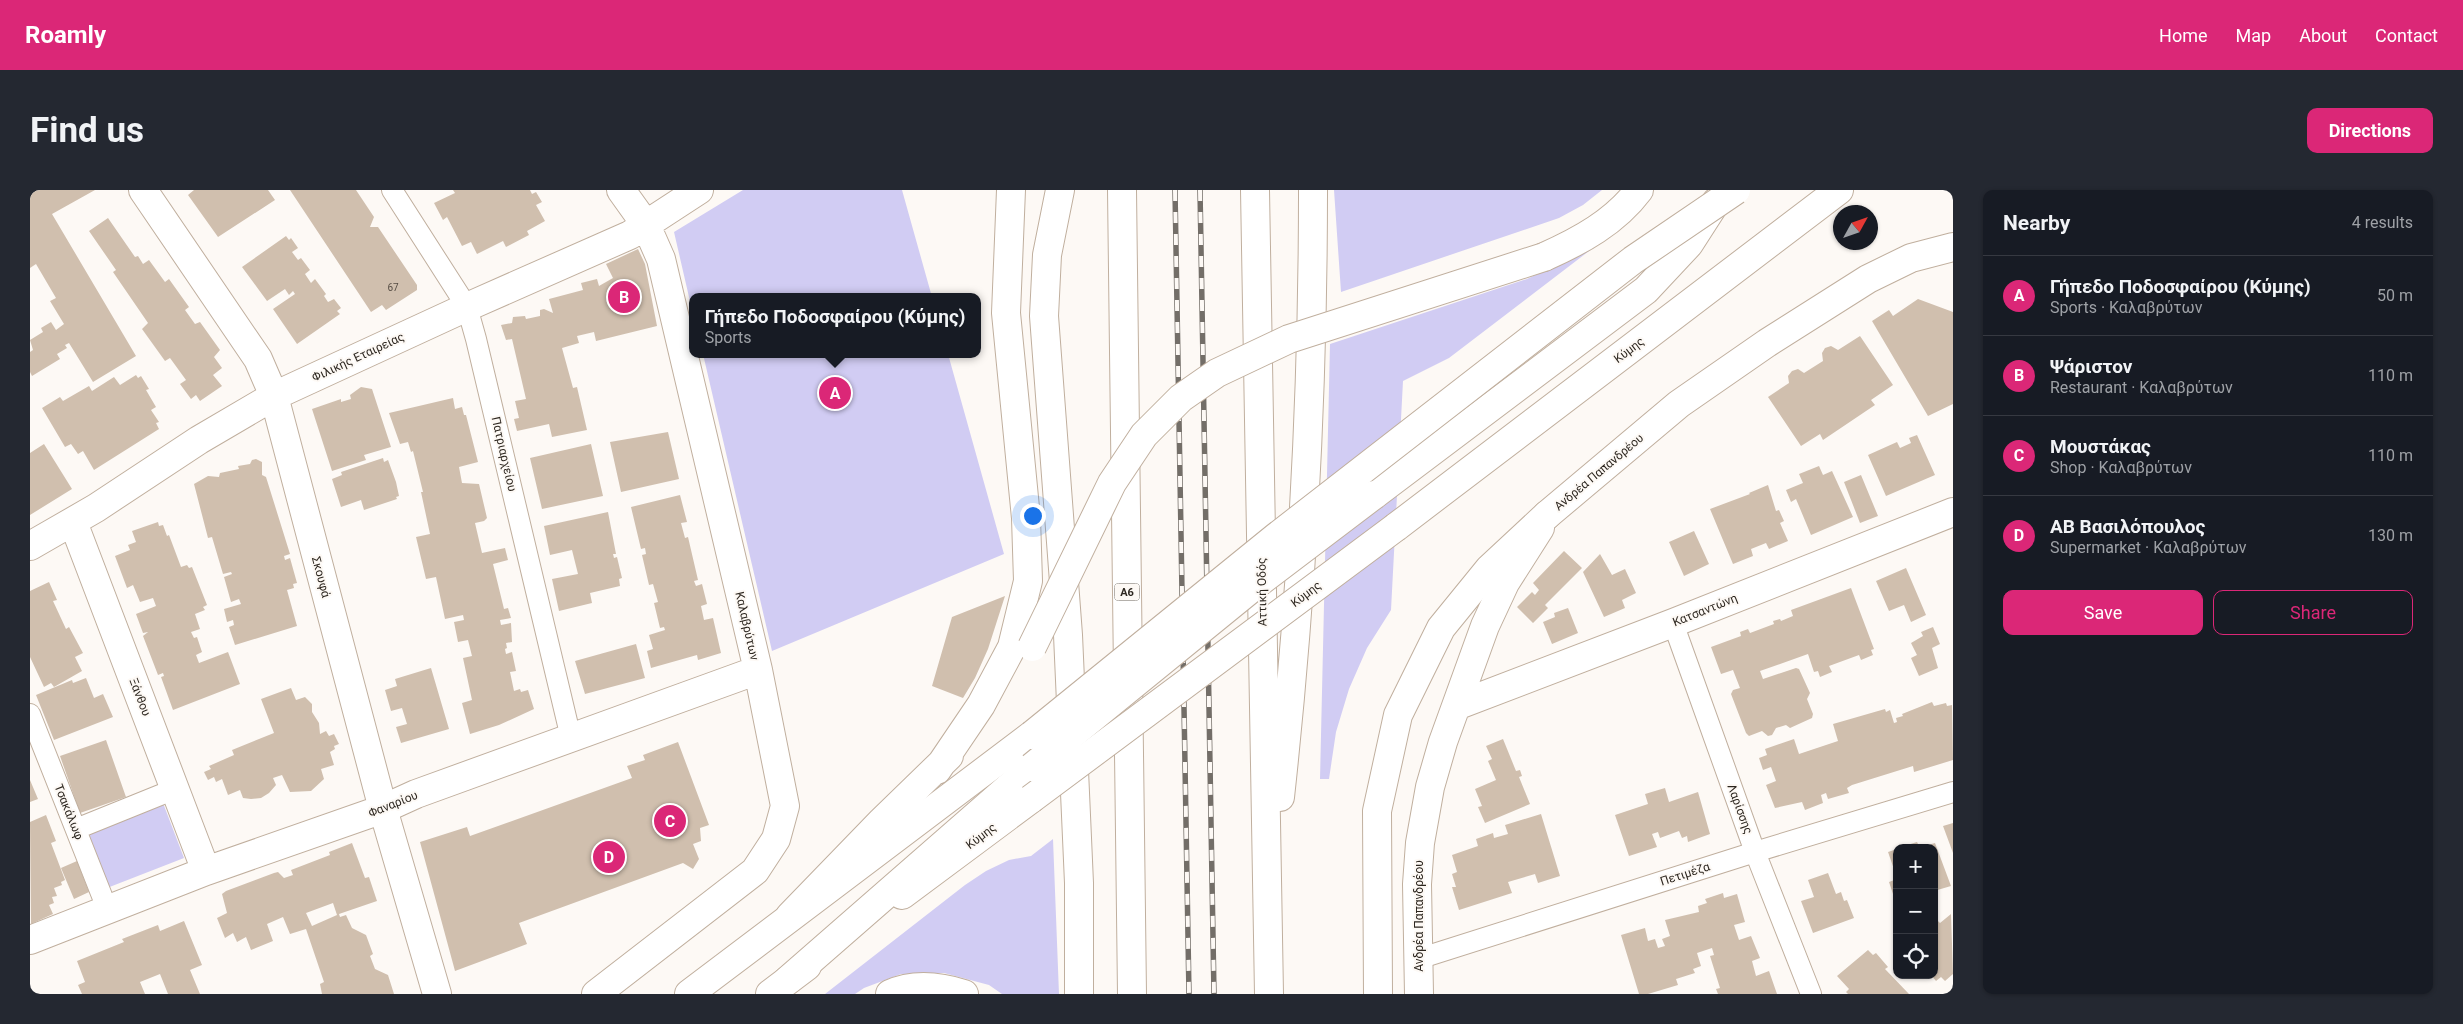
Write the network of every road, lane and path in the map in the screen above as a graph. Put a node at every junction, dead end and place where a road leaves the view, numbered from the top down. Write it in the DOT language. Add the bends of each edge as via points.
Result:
graph roads {
  1 [pos="143,190"];
  2 [pos="392,190"];
  3 [pos="621,190"];
  4 [pos="699,190"];
  5 [pos="1011,190"];
  6 [pos="1060,190"];
  7 [pos="1122,190"];
  8 [pos="1255,190"];
  9 [pos="1313,190"];
  10 [pos="1639,190"];
  11 [pos="1723,190"];
  12 [pos="1736,190"];
  13 [pos="1839,190"];
  14 [pos="646,226"];
  15 [pos="1953,248"];
  16 [pos="467,306"];
  17 [pos="274,396"];
  18 [pos="1953,512"];
  19 [pos="1547,515"];
  20 [pos="73,522"];
  21 [pos="30,546"];
  22 [pos="1673,623"];
  23 [pos="758,670"];
  24 [pos="1456,706"];
  25 [pos="30,714"];
  26 [pos="571,738"];
  27 [pos="937,770"];
  28 [pos="175,790"];
  29 [pos="1953,792"];
  30 [pos="383,809"];
  31 [pos="76,829"];
  32 [pos="1755,852"];
  33 [pos="206,871"];
  34 [pos="108,911"];
  35 [pos="1268,915"];
  36 [pos="790,916"];
  37 [pos="30,940"];
  38 [pos="1418,959"];
  39 [pos="779,987"];
  40 [pos="437,994"];
  41 [pos="596,994"];
  42 [pos="689,994"];
  43 [pos="890,994"];
  44 [pos="964,994"];
  45 [pos="1079,994"];
  46 [pos="1132,994"];
  47 [pos="1269,994"];
  48 [pos="1378,994"];
  49 [pos="1419,994"];
  50 [pos="1811,994"];
  1 -- 17 [label="main road, Σκουφά" via="258,359"];
  2 -- 16 [label="street, Πατριαρχείου"];
  3 -- 14 [label="main road, Καλαβρύτων"];
  4 -- 14 [label="main road, Φιλικής Εταιρείας"];
  5 -- 27 [label="main road" via="1006,313 1026,518 1028,581 1012,647 981,705"];
  6 -- 45 [label="main road" via="1047,255 1044,316 1068,635 1079,883"];
  7 -- 46 [label="main road, Α6"];
  8 -- 35 [label="main road, Αττική Οδός"];
  9 -- 35 [label="main road" via="1313,311 1296,656"];
  10 -- 27 [label="main road, bridge" via="1593,233 1544,257 1289,339 1217,373 1192,389 1160,417 1129,456 1112,483 1032,647 990,713"];
  11 -- 39 [label="main road, bridge" via="1689,244 1646,290 1250,589 1032,767"];
  12 -- 36 [label="main road, bridge" via="1632,260 1261,549 1032,735"];
  13 -- 39 [label="main road, Κύμης, bridge" via="1396,527"];
  14 -- 16 [label="main road, Φιλικής Εταιρείας"];
  14 -- 23 [label="main road, Καλαβρύτων" via="661,258"];
  15 -- 19 [label="main road, Ανδρέα Παπανδρέου" via="1911,258 1868,279 1767,343 1679,404"];
  16 -- 17 [label="main road, Φιλικής Εταιρείας"];
  16 -- 26 [label="street, Πατριαρχείου"];
  17 -- 20 [label="main road, Φιλικής Εταιρείας" via="199,440"];
  17 -- 30 [label="main road, Σκουφά"];
  18 -- 22 [label="main road, Κατσαντώνη"];
  19 -- 24 [label="main road, Ανδρέα Παπανδρέου" via="1505,583 1485,626"];
  19 -- 48 [label="main road" via="1489,568 1441,628 1398,715 1377,811"];
  20 -- 21 [label="main road, Φιλικής Εταιρείας"];
  20 -- 28 [label="main road, Ξάνθου"];
  22 -- 24 [label="main road, Κατσαντώνη"];
  22 -- 32 [label="street, Λαρίσσης"];
  23 -- 26 [label="main road, Φαναρίου"];
  23 -- 41 [label="main road, Καλαβρύτων" via="785,806 776,839 755,871"];
  24 -- 38 [label="main road, Ανδρέα Παπανδρέου" via="1430,787 1420,844"];
  25 -- 31 [label="street, Τσακάλωφ"];
  26 -- 30 [label="main road, Φαναρίου"];
  27 -- 36 [label="main road" via="882,821"];
  28 -- 31 [label="street"];
  28 -- 33 [label="main road, Ξάνθου"];
  29 -- 32 [label="street, Πετιμέζα"];
  30 -- 33 [label="main road, Φαναρίου"];
  30 -- 40 [label="main road, Σκουφά"];
  31 -- 34 [label="street, Τσακάλωφ"];
  32 -- 38 [label="street, Πετιμέζα"];
  32 -- 50 [label="street, Λαρίσσης"];
  33 -- 34 [label="main road, Φαναρίου"];
  34 -- 37 [label="main road, Φαναρίου"];
  35 -- 47 [label="main road, Αττική Οδός"];
  36 -- 42 [label="main road"];
  38 -- 49 [label="main road, Ανδρέα Παπανδρέου"];
  43 -- 44 [label="main road" via="905,987 943,987"];
}
